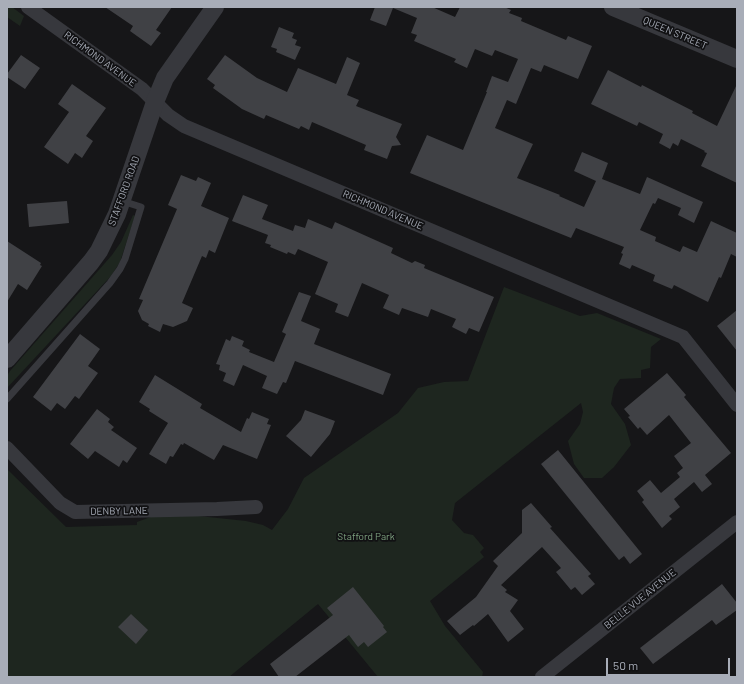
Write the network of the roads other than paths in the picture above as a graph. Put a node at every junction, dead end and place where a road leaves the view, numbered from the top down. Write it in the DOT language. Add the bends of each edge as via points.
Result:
graph roads {
  1 [pos="28,7"];
  2 [pos="215,7"];
  3 [pos="613,7"];
  4 [pos="737,59"];
  5 [pos="155,102"];
  6 [pos="122,201"];
  7 [pos="7,359"];
  8 [pos="7,399"];
  9 [pos="737,405"];
  10 [pos="7,448"];
  11 [pos="256,507"];
  12 [pos="737,522"];
  13 [pos="542,677"];
  1 -- 5 [label="street, RICHMOND AVENUE" via="142,89"];
  2 -- 5 [label="street, STAFFORD ROAD" via="165,78"];
  3 -- 4 [label="street, QUEEN STREET"];
  5 -- 6 [label="street, STAFFORD ROAD"];
  5 -- 9 [label="street, RICHMOND AVENUE" via="184,126 683,337"];
  6 -- 7 [label="street, STAFFORD ROAD" via="92,262"];
  6 -- 8 [label="lane" via="141,207 120,269"];
  10 -- 11 [label="street, DENBY LANE" via="60,503 75,512"];
  12 -- 13 [label="street, BELLE VUE AVENUE"];
}
